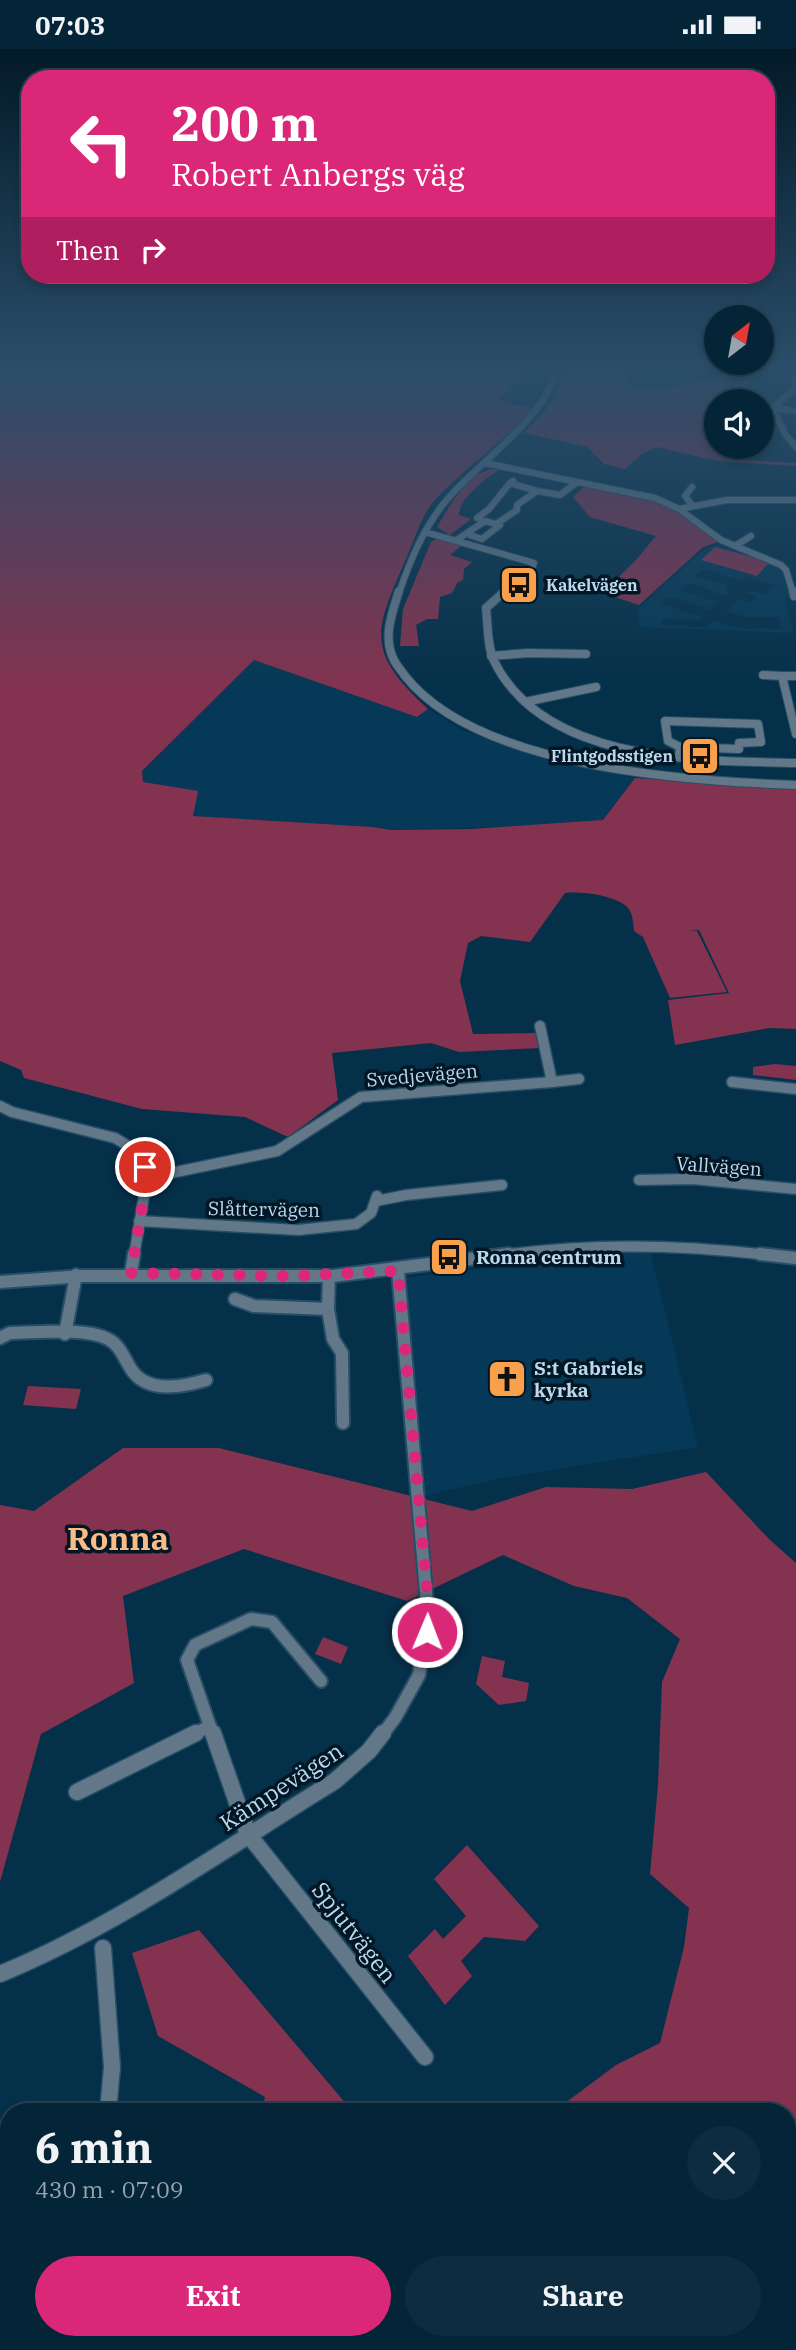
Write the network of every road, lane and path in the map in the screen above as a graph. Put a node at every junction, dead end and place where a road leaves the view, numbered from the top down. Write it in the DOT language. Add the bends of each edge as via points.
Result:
graph roads {
  1 [pos="473,474"];
  2 [pos="519,474"];
  3 [pos="534,474"];
  4 [pos="510,483"];
  5 [pos="576,483"];
  6 [pos="692,487"];
  7 [pos="537,491"];
  8 [pos="502,494"];
  9 [pos="525,499"];
  10 [pos="796,500"];
  11 [pos="692,505"];
  12 [pos="679,509"];
  13 [pos="485,512"];
  14 [pos="505,519"];
  15 [pos="485,521"];
  16 [pos="496,524"];
  17 [pos="425,532"];
  18 [pos="466,534"];
  19 [pos="751,536"];
  20 [pos="458,539"];
  21 [pos="735,546"];
  22 [pos="794,596"];
  23 [pos="586,654"];
  24 [pos="491,656"];
  25 [pos="763,675"];
  26 [pos="782,676"];
  27 [pos="796,676"];
  28 [pos="596,687"];
  29 [pos="525,702"];
  30 [pos="796,734"];
  31 [pos="680,747"];
  32 [pos="679,757"];
  33 [pos="796,763"];
  34 [pos="796,785"];
  35 [pos="540,1026"];
  36 [pos="579,1079"];
  37 [pos="552,1082"];
  38 [pos="732,1082"];
  39 [pos="796,1089"];
  40 [pos="0,1106"];
  41 [pos="147,1178"];
  42 [pos="639,1180"];
  43 [pos="502,1185"];
  44 [pos="796,1189"];
  45 [pos="139,1221"];
  46 [pos="796,1258"];
  47 [pos="398,1271"];
  48 [pos="131,1273"];
  49 [pos="76,1275"];
  50 [pos="329,1276"];
  51 [pos="0,1282"];
  52 [pos="235,1299"];
  53 [pos="328,1309"];
  54 [pos="65,1334"];
  55 [pos="0,1338"];
  56 [pos="206,1380"];
  57 [pos="343,1423"];
  58 [pos="321,1681"];
  59 [pos="210,1726"];
  60 [pos="77,1792"];
  61 [pos="248,1834"];
  62 [pos="103,1948"];
  63 [pos="0,1973"];
  64 [pos="425,2057"];
  65 [pos="109,2103"];
  1 -- 17 [label="street" via="448,499"];
  2 -- 4 [label="street"];
  3 -- 5 [label="street"];
  4 -- 7 [label="street"];
  4 -- 8 [label="street"];
  5 -- 7 [label="street" via="560,495"];
  5 -- 12 [label="street" via="636,492"];
  6 -- 11 [label="street" via="685,496"];
  7 -- 9 [label="street"];
  8 -- 9 [label="street"];
  8 -- 13 [label="street"];
  9 -- 14 [label="street"];
  10 -- 11 [label="street"];
  11 -- 12 [label="street"];
  12 -- 21 [label="street"];
  13 -- 14 [label="street"];
  13 -- 15 [label="street" via="477,518"];
  14 -- 16 [label="street"];
  15 -- 16 [label="street"];
  15 -- 18 [label="street"];
  16 -- 18 [label="street" via="500,525 482,539"];
  17 -- 20 [label="street"];
  17 -- 34 [label="street" via="388,627 393,659 407,682 434,705 471,728 584,761 713,781"];
  18 -- 20 [label="street"];
  19 -- 21 [label="street"];
  20 -- 24 [label="street" via="534,565 486,608"];
  21 -- 22 [label="street" via="781,565"];
  23 -- 24 [label="street"];
  24 -- 29 [label="street" via="503,679"];
  25 -- 26 [label="street"];
  26 -- 27 [label="street"];
  26 -- 30 [label="street"];
  28 -- 29 [label="street"];
  29 -- 32 [label="street" via="548,722 577,736"];
  31 -- 31 [label="street" via="739,749 739,743 761,742 758,724 666,721 668,741"];
  31 -- 32 [label="street"];
  32 -- 33 [label="street"];
  35 -- 37 [label="street"];
  36 -- 37 [label="street, Svedjevägen"];
  37 -- 41 [label="street, Svedjevägen" via="361,1097 277,1151"];
  38 -- 39 [label="street"];
  40 -- 41 [label="street" via="126,1143 141,1158"];
  41 -- 45 [label="street"];
  42 -- 44 [label="street, Vallvägen" via="693,1179"];
  43 -- 45 [label="street, Slåttervägen" via="376,1199 371,1213 356,1224 298,1230"];
  45 -- 48 [label="street"];
  46 -- 47 [label="street" via="707,1248 615,1245 526,1252"];
  47 -- 50 [label="street"];
  47 -- 61 [label="street, Kämpevägen" via="427,1591 419,1675 395,1718 369,1751 335,1781"];
  48 -- 49 [label="street"];
  48 -- 50 [label="street"];
  49 -- 51 [label="street"];
  49 -- 54 [label="street"];
  50 -- 53 [label="street"];
  52 -- 53 [label="street" via="254,1305"];
  53 -- 57 [label="street" via="333,1339 342,1353"];
  54 -- 55 [label="street" via="10,1333"];
  54 -- 56 [label="street" via="107,1337 122,1350 135,1375 149,1385 189,1386"];
  58 -- 59 [label="street, Spjutvägen" via="272,1622 251,1619 195,1645 187,1660"];
  59 -- 60 [label="street"];
  59 -- 61 [label="street, Spjutvägen"];
  61 -- 63 [label="street, Kämpevägen" via="90,1931"];
  61 -- 64 [label="street, Spjutvägen"];
  62 -- 65 [label="street" via="112,2067"];
}
